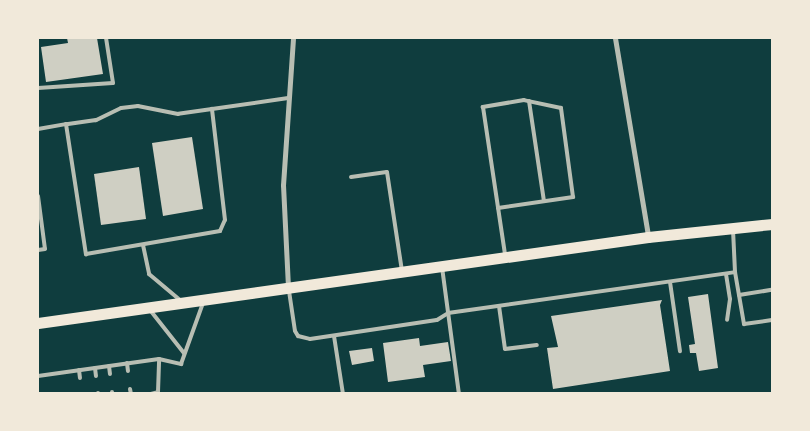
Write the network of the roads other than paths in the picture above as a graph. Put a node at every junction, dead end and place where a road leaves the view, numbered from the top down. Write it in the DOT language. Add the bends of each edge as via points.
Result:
graph roads {
  1 [pos="106,38"];
  2 [pos="292,38"];
  3 [pos="615,38"];
  4 [pos="38,88"];
  5 [pos="288,98"];
  6 [pos="529,101"];
  7 [pos="212,109"];
  8 [pos="66,124"];
  9 [pos="38,129"];
  10 [pos="351,177"];
  11 [pos="38,196"];
  12 [pos="544,201"];
  13 [pos="498,208"];
  14 [pos="772,224"];
  15 [pos="733,228"];
  16 [pos="648,237"];
  17 [pos="143,245"];
  18 [pos="38,250"];
  19 [pos="505,257"];
  20 [pos="442,265"];
  21 [pos="402,271"];
  22 [pos="735,272"];
  23 [pos="726,274"];
  24 [pos="670,282"];
  25 [pos="288,288"];
  26 [pos="772,290"];
  27 [pos="739,295"];
  28 [pos="205,300"];
  29 [pos="184,303"];
  30 [pos="499,306"];
  31 [pos="148,308"];
  32 [pos="448,313"];
  33 [pos="727,320"];
  34 [pos="772,320"];
  35 [pos="38,323"];
  36 [pos="334,336"];
  37 [pos="537,345"];
  38 [pos="680,351"];
  39 [pos="184,353"];
  40 [pos="159,359"];
  41 [pos="127,363"];
  42 [pos="110,366"];
  43 [pos="95,368"];
  44 [pos="79,370"];
  45 [pos="128,371"];
  46 [pos="65,372"];
  47 [pos="110,374"];
  48 [pos="38,376"];
  49 [pos="96,376"];
  50 [pos="80,378"];
  51 [pos="66,380"];
  52 [pos="151,394"];
  53 [pos="343,394"];
  54 [pos="459,394"];
  1 -- 4 [label="lane" via="113,83"];
  2 -- 5 [label="street"];
  3 -- 16 [label="street"];
  5 -- 7 [label="lane"];
  5 -- 25 [label="street" via="283,185"];
  6 -- 12 [label="lane"];
  6 -- 12 [label="lane" via="560,108 573,197"];
  6 -- 13 [label="lane" via="483,107"];
  7 -- 8 [label="lane" via="178,114 138,106 121,108 96,120"];
  7 -- 17 [label="lane" via="224,226 214,234"];
  8 -- 9 [label="lane"];
  8 -- 17 [label="lane" via="86,254"];
  10 -- 21 [label="lane" via="387,172"];
  11 -- 18 [label="lane" via="45,249"];
  12 -- 13 [label="lane"];
  13 -- 19 [label="lane"];
  14 -- 15 [label="main road"];
  15 -- 16 [label="main road"];
  15 -- 22 [label="lane"];
  16 -- 19 [label="main road"];
  17 -- 29 [label="lane" via="149,274"];
  19 -- 20 [label="main road"];
  20 -- 21 [label="main road"];
  20 -- 32 [label="lane"];
  21 -- 25 [label="main road"];
  22 -- 23 [label="lane"];
  22 -- 27 [label="lane"];
  23 -- 24 [label="lane"];
  23 -- 33 [label="lane" via="730,299"];
  24 -- 30 [label="lane"];
  24 -- 38 [label="lane"];
  25 -- 28 [label="main road"];
  25 -- 36 [label="lane" via="298,336 310,339"];
  26 -- 27 [label="lane"];
  27 -- 34 [label="lane" via="744,324"];
  28 -- 29 [label="main road"];
  28 -- 39 [label="lane"];
  29 -- 31 [label="main road"];
  30 -- 32 [label="lane"];
  30 -- 37 [label="lane" via="506,349"];
  31 -- 35 [label="main road"];
  31 -- 39 [label="lane"];
  32 -- 36 [label="lane" via="437,320"];
  32 -- 54 [label="lane"];
  36 -- 53 [label="lane"];
  39 -- 40 [label="lane" via="181,364"];
  40 -- 41 [label="lane"];
  40 -- 52 [label="lane" via="158,392"];
  41 -- 42 [label="lane"];
  41 -- 45 [label="lane"];
  42 -- 43 [label="lane"];
  42 -- 47 [label="lane"];
  43 -- 44 [label="lane"];
  43 -- 49 [label="lane"];
  44 -- 46 [label="lane"];
  44 -- 50 [label="lane"];
  46 -- 48 [label="lane"];
  46 -- 51 [label="lane"];
}
